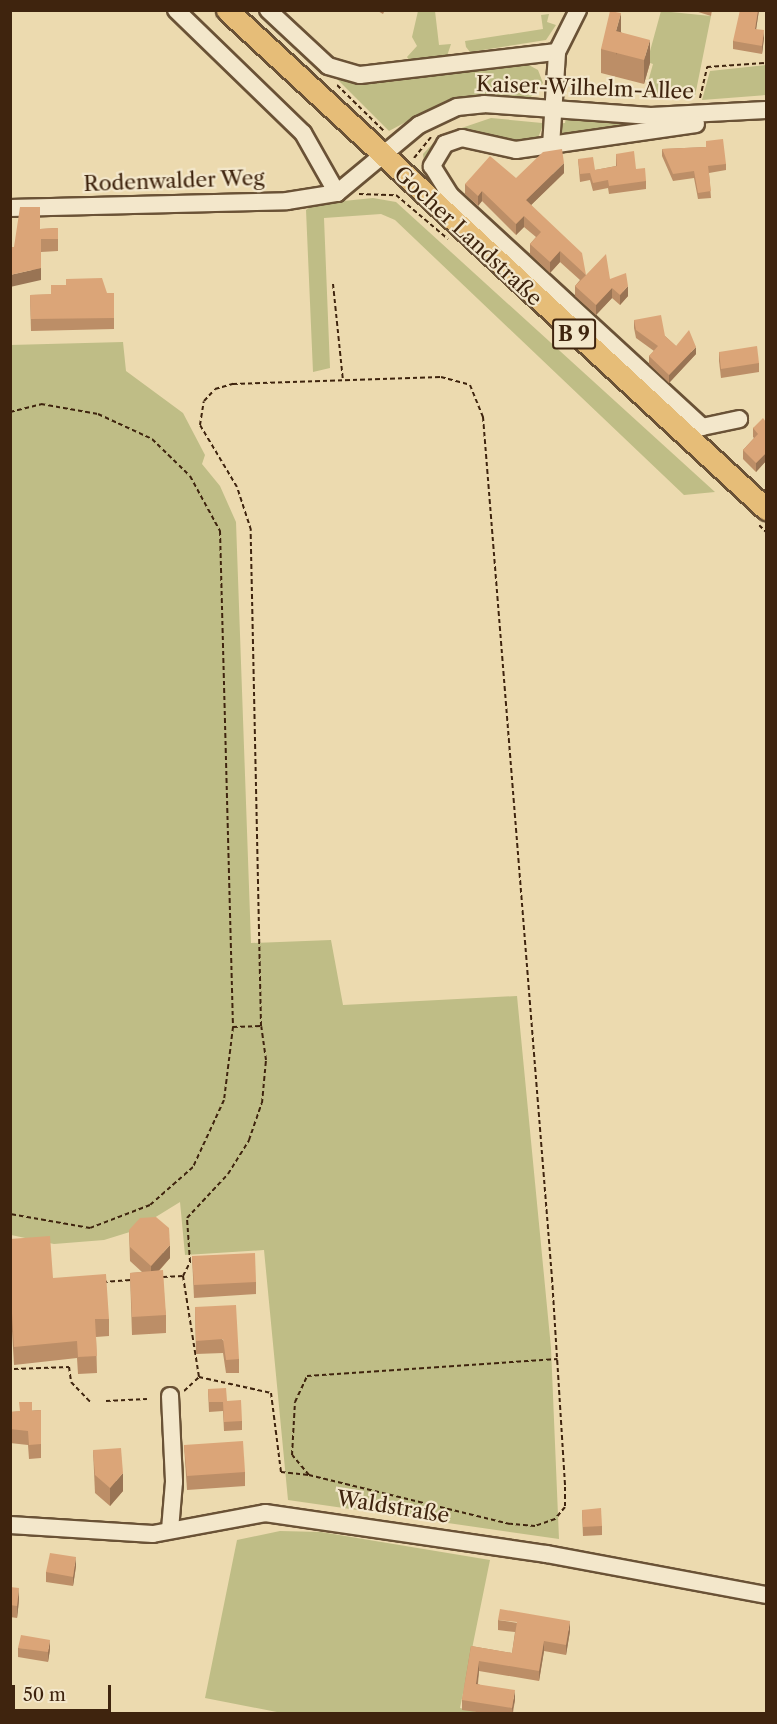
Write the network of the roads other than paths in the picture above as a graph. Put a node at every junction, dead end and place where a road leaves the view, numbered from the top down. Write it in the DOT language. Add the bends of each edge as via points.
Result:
graph roads {
  1 [pos="176,10"];
  2 [pos="227,10"];
  3 [pos="268,10"];
  4 [pos="578,10"];
  5 [pos="558,52"];
  6 [pos="552,110"];
  7 [pos="766,110"];
  8 [pos="696,124"];
  9 [pos="551,146"];
  10 [pos="387,151"];
  11 [pos="342,190"];
  12 [pos="10,208"];
  13 [pos="739,419"];
  14 [pos="762,517"];
  15 [pos="170,1396"];
  16 [pos="10,1525"];
  17 [pos="170,1530"];
  18 [pos="766,1595"];
  1 -- 11 [label="street" via="303,133"];
  2 -- 10 [label="main road, Gocher Landstraße / B 9"];
  3 -- 5 [label="street" via="328,66 378,76"];
  4 -- 5 [label="street"];
  5 -- 6 [label="street"];
  6 -- 7 [label="street, Kaiser-Wilhelm-Allee" via="651,116"];
  6 -- 9 [label="street"];
  6 -- 10 [label="street, Kaiser-Wilhelm-Allee" via="457,107"];
  8 -- 9 [label="street, Gocher Landstraße"];
  9 -- 13 [label="street, Gocher Landstraße" via="506,150 485,140 462,138 445,144 432,166 450,195 702,427"];
  10 -- 11 [label="street, Gocher Landstraße"];
  10 -- 14 [label="main road, Gocher Landstraße / B 9"];
  11 -- 12 [label="street, Rodenwalder Weg" via="287,201"];
  15 -- 17 [label="street" via="174,1482"];
  16 -- 17 [label="street, Waldstraße"];
  17 -- 18 [label="street, Waldstraße" via="265,1513 548,1554"];
}
